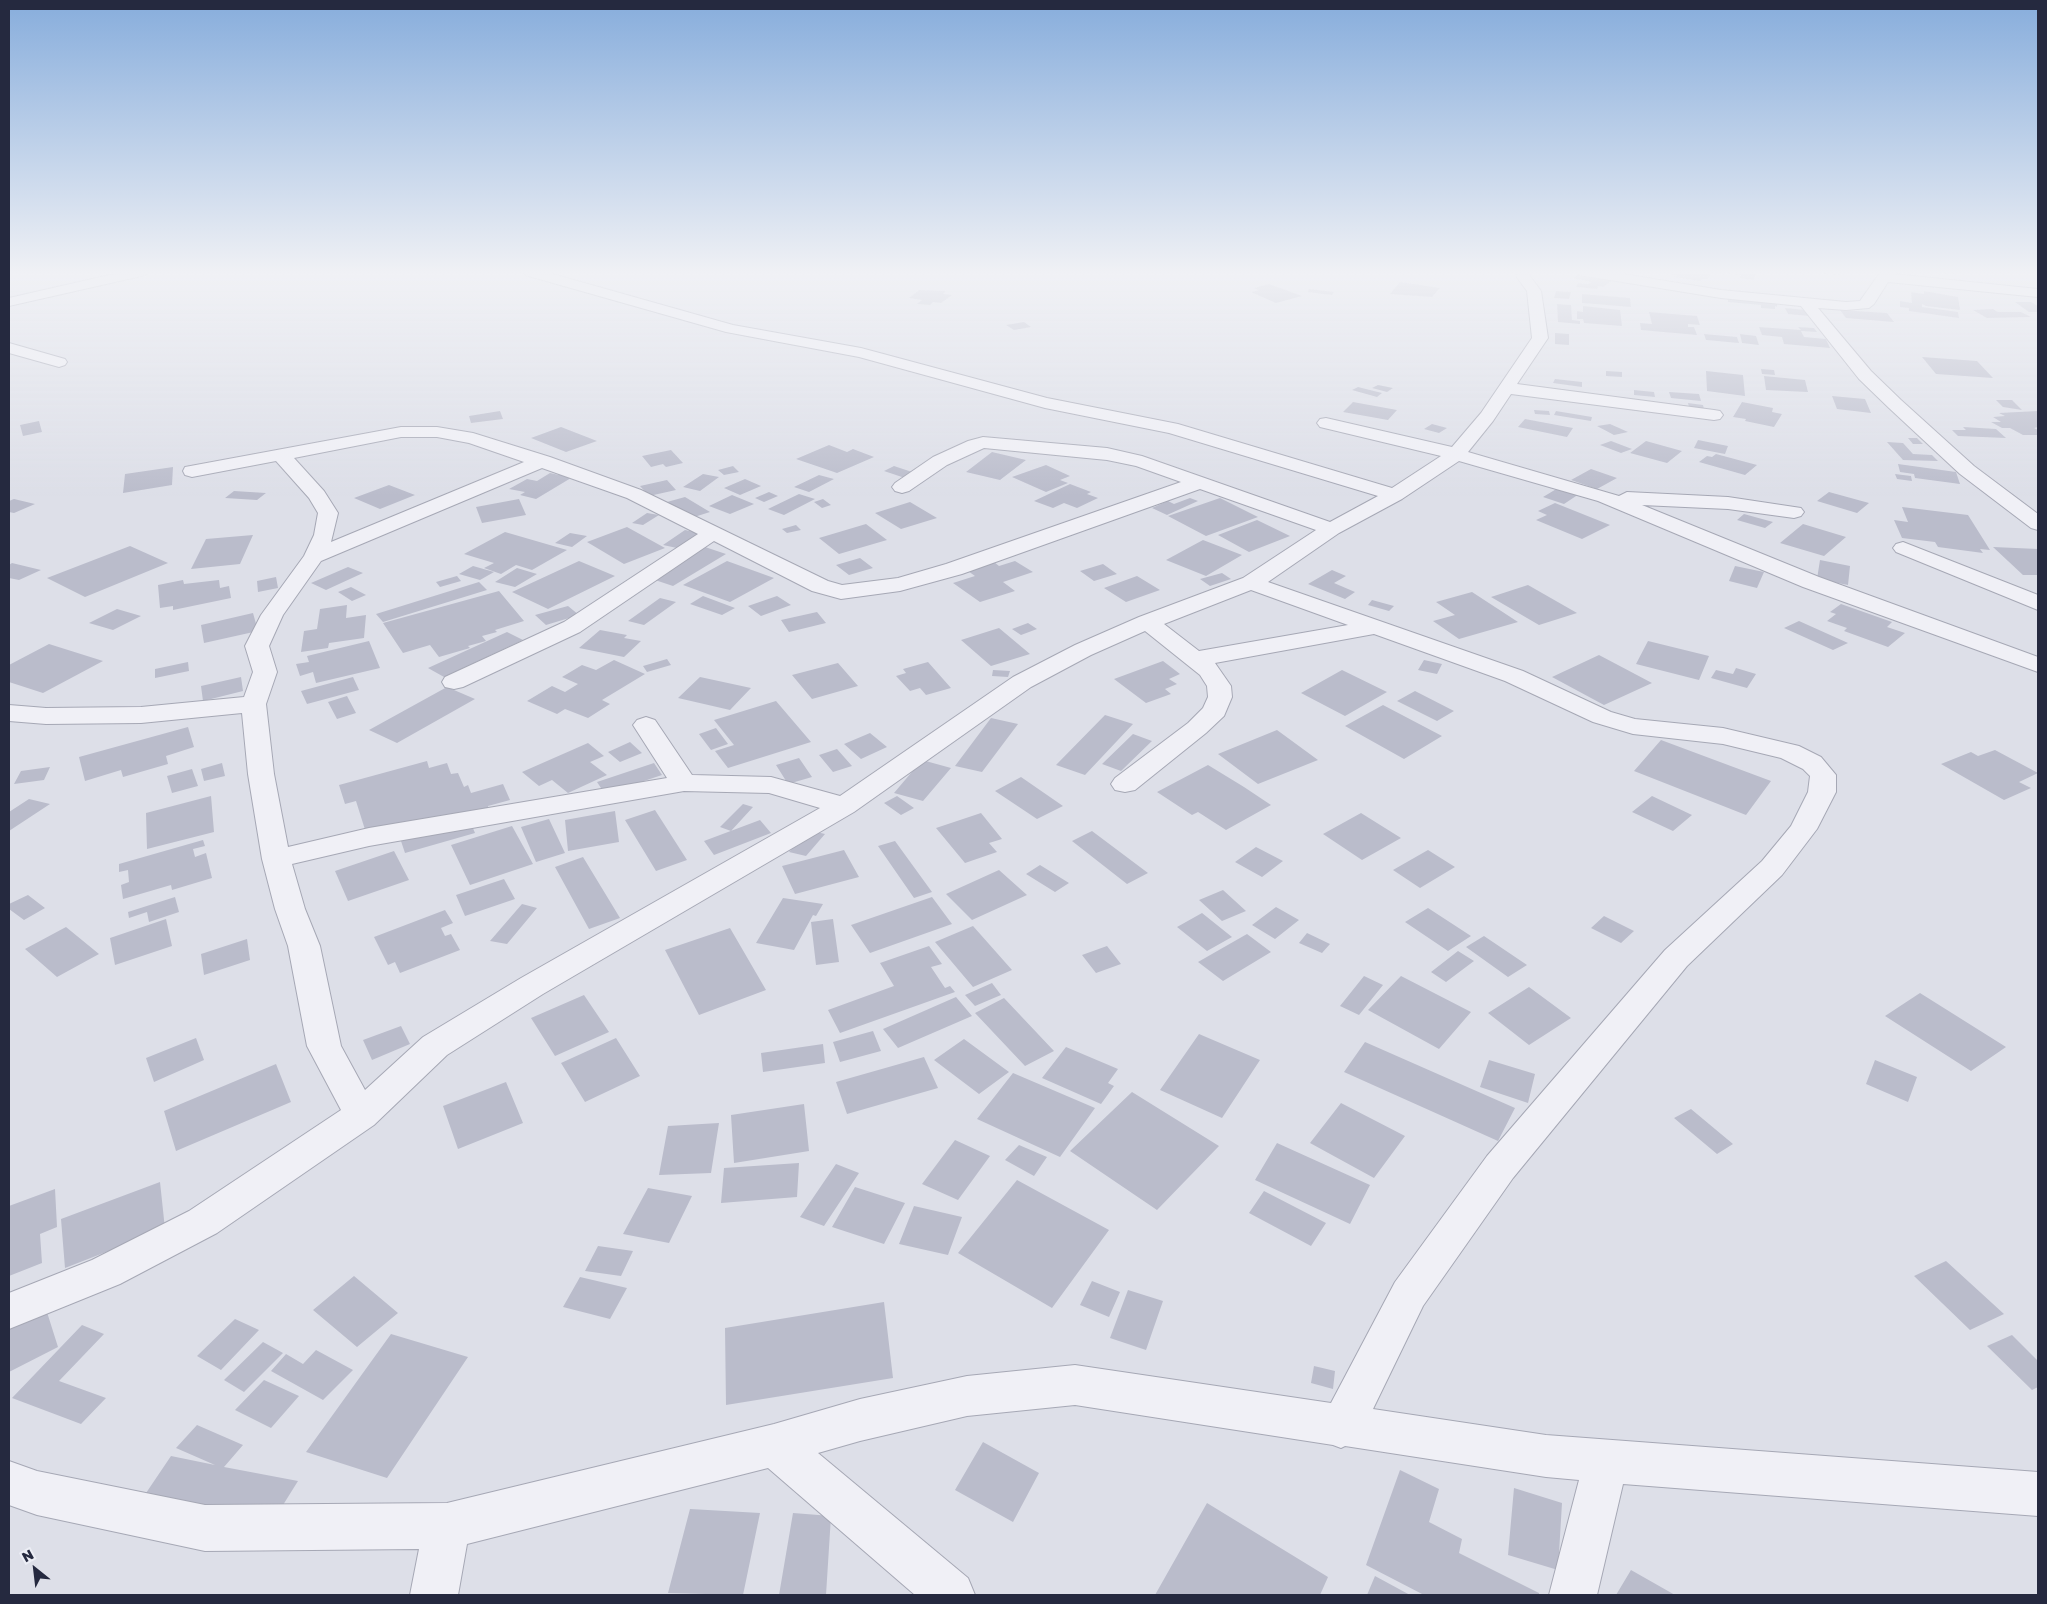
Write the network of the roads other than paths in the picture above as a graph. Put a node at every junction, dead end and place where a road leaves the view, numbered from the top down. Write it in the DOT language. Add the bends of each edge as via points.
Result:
graph roads {
  1 [pos="822,346"];
  2 [pos="1535,346"];
  3 [pos="1841,346"];
  4 [pos="9,348"];
  5 [pos="59,362"];
  6 [pos="1507,388"];
  7 [pos="1714,415"];
  8 [pos="1326,423"];
  9 [pos="1456,454"];
  10 [pos="282,456"];
  11 [pos="543,462"];
  12 [pos="192,471"];
  13 [pos="1201,482"];
  14 [pos="902,487"];
  15 [pos="1394,496"];
  16 [pos="1605,498"];
  17 [pos="1794,512"];
  18 [pos="2038,524"];
  19 [pos="1332,529"];
  20 [pos="714,532"];
  21 [pos="1903,548"];
  22 [pos="314,557"];
  23 [pos="1251,583"];
  24 [pos="2038,603"];
  25 [pos="1147,622"];
  26 [pos="1376,627"];
  27 [pos="1196,659"];
  28 [pos="2038,666"];
  29 [pos="454,682"];
  30 [pos="254,704"];
  31 [pos="9,713"];
  32 [pos="646,725"];
  33 [pos="684,783"];
  34 [pos="1125,784"];
  35 [pos="844,806"];
  36 [pos="276,859"];
  37 [pos="361,1115"];
  38 [pos="9,1311"];
  39 [pos="1341,1427"];
  40 [pos="774,1445"];
  41 [pos="1606,1460"];
  42 [pos="9,1482"];
  43 [pos="2038,1494"];
  44 [pos="447,1526"];
  45 [pos="434,1595"];
  46 [pos="951,1595"];
  47 [pos="1573,1595"];
  1 -- 15 [label="street" via="861,353 1045,403 1172,428"];
  2 -- 6 [label="street"];
  3 -- 18 [label="street" via="1865,375 1967,470"];
  4 -- 5 [label="street"];
  6 -- 7 [label="street"];
  6 -- 9 [label="street" via="1487,418"];
  8 -- 9 [label="street"];
  9 -- 15 [label="street"];
  9 -- 16 [label="street"];
  10 -- 11 [label="street" via="402,432 437,432 473,438"];
  10 -- 12 [label="street"];
  10 -- 22 [label="street" via="318,494 328,513 324,535"];
  11 -- 20 [label="street" via="634,494"];
  11 -- 22 [label="street"];
  13 -- 14 [label="street" via="1107,454 983,442 940,461"];
  13 -- 19 [label="street"];
  13 -- 20 [label="street" via="954,568 900,584 856,592 820,586"];
  15 -- 19 [label="street"];
  16 -- 17 [label="street" via="1695,501"];
  16 -- 28 [label="street" via="1828,589"];
  19 -- 23 [label="street"];
  20 -- 29 [label="street" via="572,627"];
  21 -- 24 [label="street"];
  22 -- 30 [label="street" via="272,616 257,646 265,672"];
  23 -- 25 [label="street"];
  23 -- 26 [label="street"];
  25 -- 27 [label="street"];
  25 -- 35 [label="street" via="1022,682"];
  26 -- 27 [label="street"];
  26 -- 39 [label="street" via="1514,676 1602,716 1633,726 1723,736 1790,752 1812,763 1823,775 1822,792 1803,829 1772,868 1676,958 1500,1167 1409,1294"];
  27 -- 34 [label="street" via="1210,671 1219,686 1220,697 1215,711"];
  30 -- 31 [label="street" via="141,715"];
  30 -- 36 [label="street" via="260,774"];
  32 -- 33 [label="street"];
  33 -- 35 [label="street" via="771,785"];
  33 -- 36 [label="street" via="369,838"];
  35 -- 37 [label="street" via="540,981 435,1046"];
  36 -- 37 [label="street" via="304,946 324,1046"];
  37 -- 38 [label="street" via="203,1222 106,1272"];
  39 -- 40 [label="street" via="1075,1385 967,1396 860,1420"];
  39 -- 41 [label="street" via="1546,1456"];
  40 -- 44 [label="street"];
  40 -- 46 [label="street"];
  41 -- 43 [label="street"];
  41 -- 47 [label="street"];
  42 -- 44 [label="street" via="37,1493 205,1528"];
  44 -- 45 [label="street"];
}
